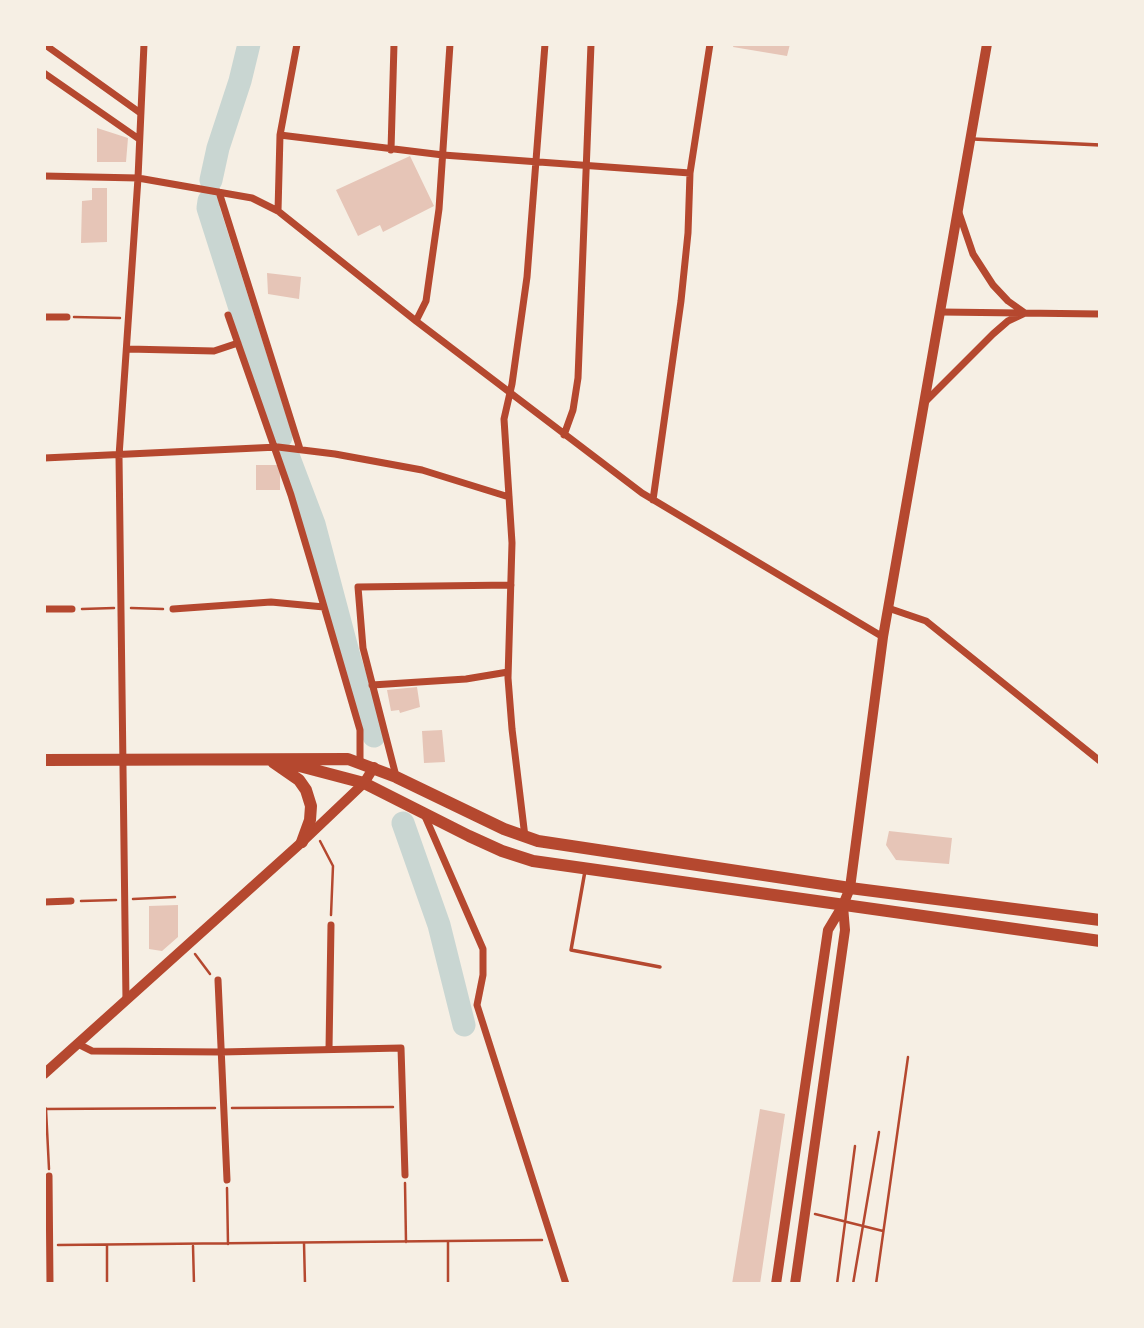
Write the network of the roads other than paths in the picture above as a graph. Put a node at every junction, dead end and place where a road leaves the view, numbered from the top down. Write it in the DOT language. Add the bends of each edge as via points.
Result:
graph roads {
  1 [pos="44,44"];
  2 [pos="144,44"];
  3 [pos="297,44"];
  4 [pos="394,44"];
  5 [pos="450,44"];
  6 [pos="545,44"];
  7 [pos="591,44"];
  8 [pos="710,44"];
  9 [pos="987,44"];
  10 [pos="44,73"];
  11 [pos="139,112"];
  12 [pos="279,135"];
  13 [pos="139,139"];
  14 [pos="970,139"];
  15 [pos="1100,145"];
  16 [pos="391,149"];
  17 [pos="443,155"];
  18 [pos="536,163"];
  19 [pos="584,166"];
  20 [pos="690,173"];
  21 [pos="44,176"];
  22 [pos="138,178"];
  23 [pos="219,192"];
  24 [pos="958,208"];
  25 [pos="278,211"];
  26 [pos="940,312"];
  27 [pos="1025,313"];
  28 [pos="1100,314"];
  29 [pos="228,315"];
  30 [pos="44,317"];
  31 [pos="67,317"];
  32 [pos="416,321"];
  33 [pos="238,344"];
  34 [pos="128,349"];
  35 [pos="510,394"];
  36 [pos="926,402"];
  37 [pos="564,435"];
  38 [pos="274,447"];
  39 [pos="300,449"];
  40 [pos="120,456"];
  41 [pos="44,458"];
  42 [pos="509,497"];
  43 [pos="653,500"];
  44 [pos="511,586"];
  45 [pos="324,607"];
  46 [pos="888,608"];
  47 [pos="44,609"];
  48 [pos="72,609"];
  49 [pos="173,609"];
  50 [pos="883,637"];
  51 [pos="508,672"];
  52 [pos="372,685"];
  53 [pos="267,758"];
  54 [pos="122,759"];
  55 [pos="44,760"];
  56 [pos="1100,761"];
  57 [pos="360,763"];
  58 [pos="374,767"];
  59 [pos="396,777"];
  60 [pos="364,783"];
  61 [pos="422,811"];
  62 [pos="525,837"];
  63 [pos="302,842"];
  64 [pos="586,869"];
  65 [pos="850,888"];
  66 [pos="71,901"];
  67 [pos="44,902"];
  68 [pos="843,905"];
  69 [pos="1100,920"];
  70 [pos="331,925"];
  71 [pos="1100,941"];
  72 [pos="660,967"];
  73 [pos="218,980"];
  74 [pos="125,1001"];
  75 [pos="78,1044"];
  76 [pos="329,1049"];
  77 [pos="221,1052"];
  78 [pos="44,1074"];
  79 [pos="405,1175"];
  80 [pos="49,1176"];
  81 [pos="227,1180"];
  82 [pos="50,1284"];
  83 [pos="566,1284"];
  84 [pos="776,1284"];
  85 [pos="794,1284"];
  1 -- 11 [label="street"];
  2 -- 11 [label="street"];
  3 -- 12 [label="street"];
  4 -- 16 [label="street"];
  5 -- 17 [label="street"];
  6 -- 18 [label="street"];
  7 -- 19 [label="street"];
  8 -- 20 [label="street"];
  9 -- 14 [label="main road"];
  10 -- 13 [label="street"];
  11 -- 13 [label="street"];
  12 -- 16 [label="street"];
  12 -- 25 [label="street"];
  13 -- 22 [label="street"];
  14 -- 15 [label="lane"];
  14 -- 24 [label="main road"];
  16 -- 17 [label="street"];
  17 -- 18 [label="street"];
  17 -- 32 [label="street" via="426,301"];
  18 -- 19 [label="street"];
  18 -- 35 [label="street" via="527,277"];
  19 -- 20 [label="street"];
  19 -- 37 [label="street" via="578,378"];
  20 -- 43 [label="street" via="681,301"];
  21 -- 22 [label="street"];
  22 -- 23 [label="street"];
  22 -- 34 [label="street"];
  23 -- 25 [label="street" via="252,198"];
  23 -- 39 [label="street"];
  24 -- 26 [label="main road"];
  24 -- 27 [label="street" via="973,254 993,285"];
  25 -- 32 [label="street"];
  26 -- 27 [label="street"];
  26 -- 36 [label="main road"];
  27 -- 28 [label="street"];
  27 -- 36 [label="street" via="993,334"];
  29 -- 33 [label="street"];
  30 -- 31 [label="street"];
  32 -- 35 [label="street"];
  33 -- 34 [label="street" via="214,351"];
  33 -- 38 [label="street"];
  34 -- 40 [label="street"];
  35 -- 37 [label="street"];
  35 -- 42 [label="street" via="504,419"];
  36 -- 46 [label="main road"];
  37 -- 43 [label="street"];
  38 -- 39 [label="street"];
  38 -- 40 [label="street"];
  38 -- 45 [label="street"];
  39 -- 42 [label="street" via="422,470"];
  40 -- 41 [label="street"];
  40 -- 54 [label="street"];
  42 -- 44 [label="street"];
  43 -- 50 [label="street"];
  44 -- 51 [label="street"];
  44 -- 52 [label="street" via="358,587 363,648"];
  45 -- 49 [label="street" via="271,603"];
  45 -- 57 [label="street" via="360,730"];
  46 -- 50 [label="main road"];
  46 -- 56 [label="street" via="926,621"];
  47 -- 48 [label="street"];
  50 -- 65 [label="main road"];
  51 -- 52 [label="street"];
  51 -- 62 [label="street"];
  52 -- 59 [label="street"];
  53 -- 54 [label="main road"];
  53 -- 57 [label="main road"];
  53 -- 60 [label="main road"];
  53 -- 63 [label="main road" via="306,790 310,820"];
  54 -- 55 [label="main road"];
  54 -- 74 [label="street"];
  57 -- 58 [label="main road"];
  58 -- 59 [label="main road"];
  58 -- 60 [label="street"];
  59 -- 62 [label="main road"];
  60 -- 61 [label="main road"];
  60 -- 63 [label="street"];
  61 -- 64 [label="main road" via="502,851"];
  61 -- 83 [label="street" via="483,949 477,1005"];
  62 -- 65 [label="main road"];
  63 -- 74 [label="street"];
  64 -- 68 [label="main road"];
  64 -- 72 [label="lane" via="572,950"];
  65 -- 68 [label="main road"];
  65 -- 69 [label="main road"];
  66 -- 67 [label="street"];
  68 -- 71 [label="main road"];
  68 -- 84 [label="main road" via="828,930"];
  68 -- 85 [label="main road" via="845,930"];
  70 -- 76 [label="street"];
  73 -- 77 [label="street"];
  74 -- 75 [label="street"];
  75 -- 77 [label="street" via="92,1051"];
  75 -- 78 [label="street"];
  76 -- 77 [label="street"];
  76 -- 79 [label="street" via="401,1048"];
  77 -- 81 [label="street"];
  80 -- 82 [label="street"];
}
